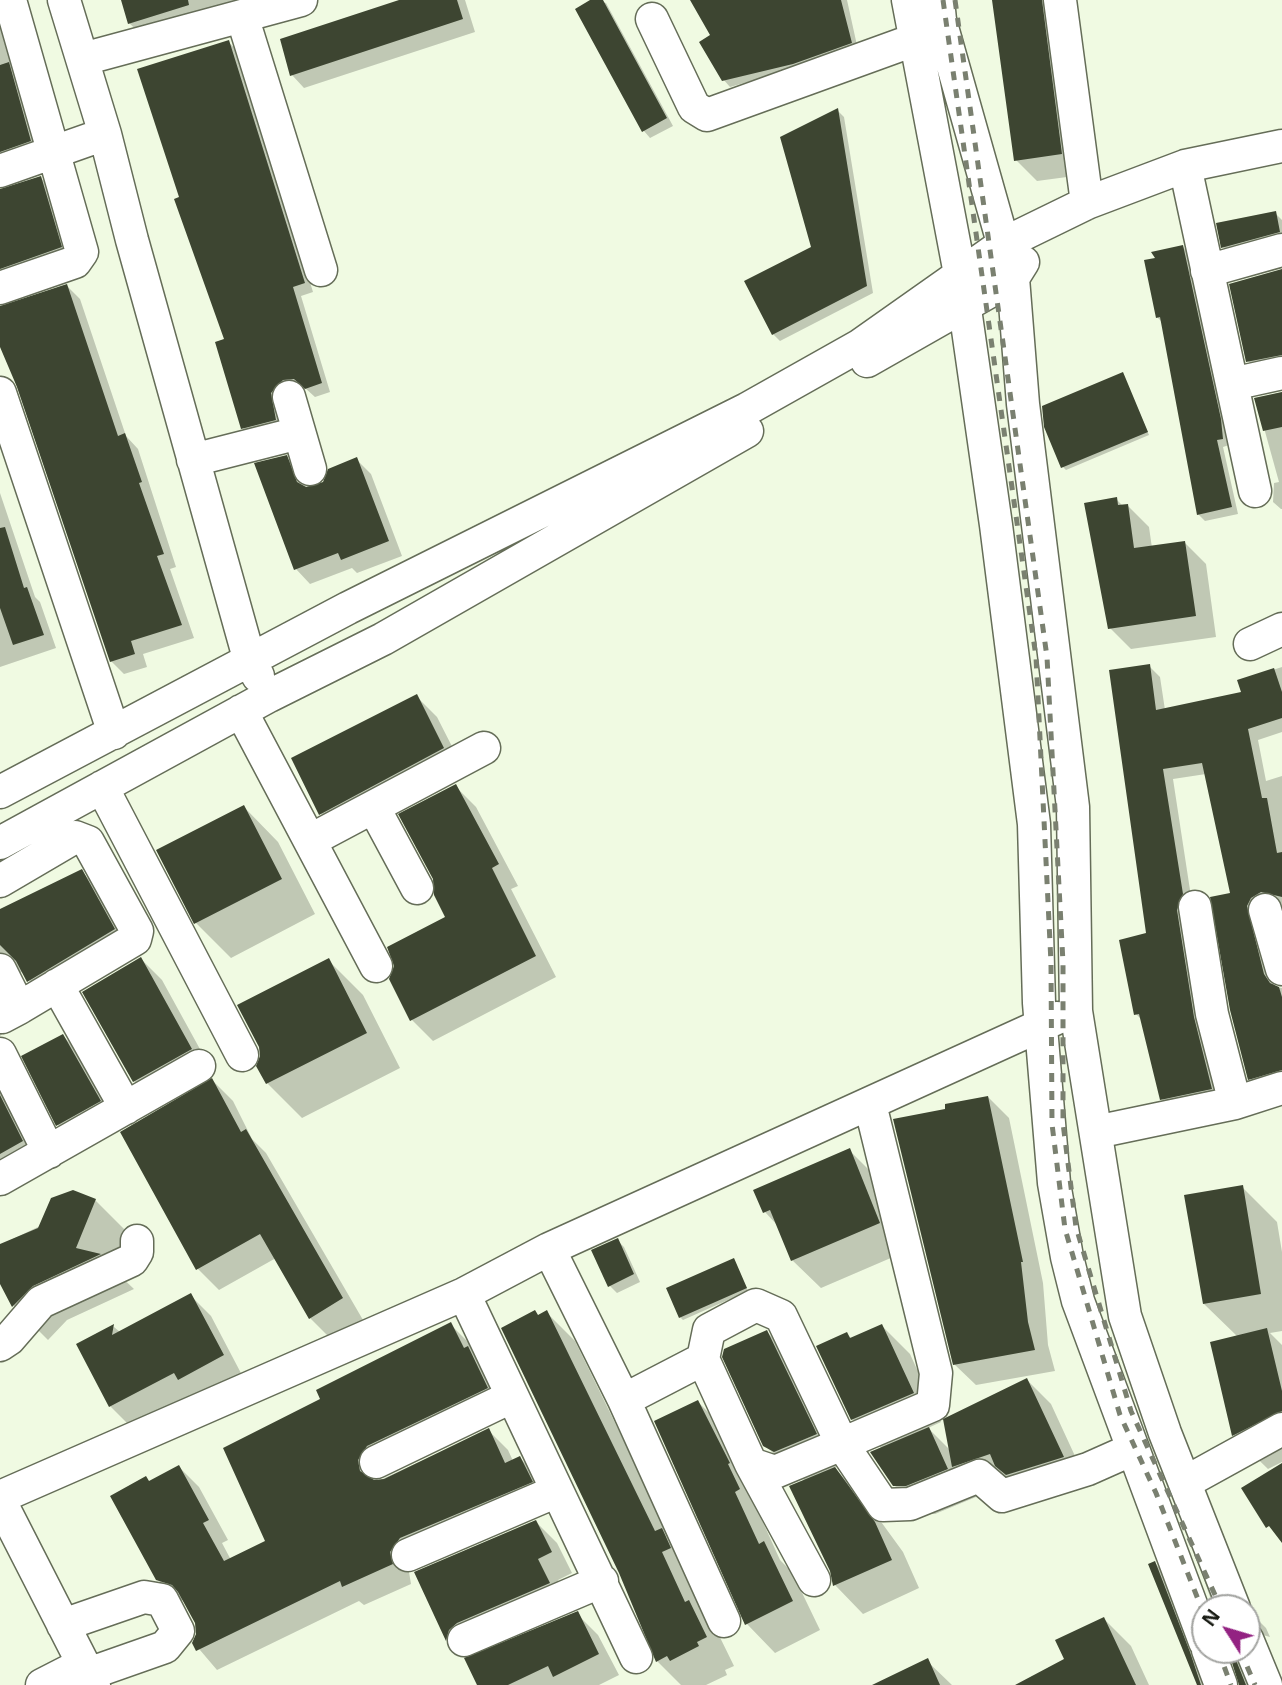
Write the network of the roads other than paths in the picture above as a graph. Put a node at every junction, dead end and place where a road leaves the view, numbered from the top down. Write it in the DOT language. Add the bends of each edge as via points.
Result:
graph roads {
  1 [pos="10,0"];
  2 [pos="64,0"];
  3 [pos="300,0"];
  4 [pos="908,0"];
  5 [pos="938,0"];
  6 [pos="1060,0"];
  7 [pos="242,16"];
  8 [pos="652,19"];
  9 [pos="914,40"];
  10 [pos="79,46"];
  11 [pos="24,50"];
  12 [pos="105,134"];
  13 [pos="1282,146"];
  14 [pos="54,151"];
  15 [pos="1185,166"];
  16 [pos="0,171"];
  17 [pos="1087,203"];
  18 [pos="1048,223"];
  19 [pos="1005,243"];
  20 [pos="1282,250"];
  21 [pos="321,270"];
  22 [pos="1208,271"];
  23 [pos="960,274"];
  24 [pos="1013,278"];
  25 [pos="0,288"];
  26 [pos="964,306"];
  27 [pos="1282,373"];
  28 [pos="1232,384"];
  29 [pos="0,393"];
  30 [pos="289,397"];
  31 [pos="299,433"];
  32 [pos="193,460"];
  33 [pos="310,469"];
  34 [pos="1255,491"];
  35 [pos="1282,629"];
  36 [pos="1250,644"];
  37 [pos="249,659"];
  38 [pos="269,696"];
  39 [pos="241,710"];
  40 [pos="114,733"];
  41 [pos="485,748"];
  42 [pos="102,787"];
  43 [pos="0,792"];
  44 [pos="374,808"];
  45 [pos="311,840"];
  46 [pos="0,843"];
  47 [pos="0,881"];
  48 [pos="417,888"];
  49 [pos="1195,906"];
  50 [pos="1265,910"];
  51 [pos="376,966"];
  52 [pos="1282,969"];
  53 [pos="0,970"];
  54 [pos="57,985"];
  55 [pos="1076,1011"];
  56 [pos="9,1013"];
  57 [pos="1041,1025"];
  58 [pos="0,1054"];
  59 [pos="242,1055"];
  60 [pos="199,1066"];
  61 [pos="1282,1088"];
  62 [pos="1235,1103"];
  63 [pos="870,1104"];
  64 [pos="126,1108"];
  65 [pos="1096,1132"];
  66 [pos="49,1152"];
  67 [pos="0,1179"];
  68 [pos="137,1241"];
  69 [pos="549,1249"];
  70 [pos="464,1294"];
  71 [pos="0,1345"];
  72 [pos="703,1359"];
  73 [pos="512,1396"];
  74 [pos="624,1400"];
  75 [pos="1282,1429"];
  76 [pos="842,1444"];
  77 [pos="1133,1449"];
  78 [pos="376,1462"];
  79 [pos="751,1464"];
  80 [pos="1186,1482"];
  81 [pos="557,1491"];
  82 [pos="0,1499"];
  83 [pos="10,1545"];
  84 [pos="408,1555"];
  85 [pos="814,1580"];
  86 [pos="602,1581"];
  87 [pos="1228,1594"];
  88 [pos="1191,1604"];
  89 [pos="724,1621"];
  90 [pos="63,1625"];
  91 [pos="464,1640"];
  92 [pos="636,1657"];
  93 [pos="1213,1664"];
  94 [pos="1257,1664"];
  95 [pos="88,1674"];
  96 [pos="42,1685"];
  97 [pos="1221,1685"];
  98 [pos="1266,1685"];
  1 -- 11 [label="street"];
  2 -- 10 [label="street"];
  3 -- 7 [label="street"];
  4 -- 9 [label="street"];
  5 -- 19 [label="street"];
  6 -- 17 [label="street"];
  7 -- 10 [label="street"];
  7 -- 21 [label="street"];
  8 -- 9 [label="street" via="694,107 706,115"];
  9 -- 23 [label="street"];
  10 -- 11 [label="street"];
  10 -- 12 [label="street"];
  11 -- 14 [label="street"];
  12 -- 14 [label="street"];
  12 -- 32 [label="street"];
  13 -- 15 [label="street"];
  14 -- 16 [label="street"];
  14 -- 25 [label="street" via="82,253 75,261"];
  15 -- 17 [label="street"];
  15 -- 22 [label="street"];
  17 -- 18 [label="street"];
  18 -- 19 [label="street"];
  18 -- 24 [label="street"];
  19 -- 23 [label="street"];
  19 -- 24 [label="street"];
  20 -- 22 [label="street"];
  22 -- 28 [label="street"];
  23 -- 26 [label="street"];
  23 -- 37 [label="street" via="859,346 747,409"];
  24 -- 26 [label="street"];
  24 -- 55 [label="street" via="1023,404 1073,807"];
  26 -- 38 [label="street" via="383,639"];
  26 -- 57 [label="street" via="1034,824"];
  27 -- 28 [label="street"];
  28 -- 34 [label="street"];
  29 -- 40 [label="street"];
  30 -- 31 [label="street"];
  31 -- 32 [label="street"];
  31 -- 33 [label="street"];
  32 -- 37 [label="street"];
  35 -- 36 [label="street"];
  37 -- 38 [label="street"];
  37 -- 40 [label="street"];
  38 -- 39 [label="street"];
  39 -- 42 [label="street"];
  39 -- 45 [label="street"];
  40 -- 43 [label="street"];
  41 -- 44 [label="street"];
  42 -- 46 [label="street"];
  42 -- 59 [label="street"];
  44 -- 45 [label="street"];
  44 -- 48 [label="street"];
  45 -- 51 [label="street"];
  47 -- 54 [label="street" via="75,837 88,842 137,931 135,939"];
  49 -- 62 [label="street" via="1212,1014"];
  50 -- 52 [label="street"];
  53 -- 56 [label="street"];
  54 -- 56 [label="street"];
  54 -- 64 [label="street"];
  55 -- 57 [label="street"];
  55 -- 65 [label="street"];
  57 -- 63 [label="street"];
  57 -- 77 [label="street" via="1054,1183 1067,1257 1078,1301"];
  58 -- 66 [label="street"];
  60 -- 64 [label="street"];
  61 -- 62 [label="street"];
  62 -- 65 [label="street"];
  63 -- 69 [label="street"];
  63 -- 76 [label="street" via="936,1373 933,1405"];
  64 -- 66 [label="street"];
  65 -- 80 [label="street" via="1125,1315"];
  66 -- 67 [label="street"];
  68 -- 71 [label="street" via="132,1260 41,1302"];
  69 -- 70 [label="street"];
  69 -- 74 [label="street"];
  70 -- 73 [label="street"];
  70 -- 82 [label="street"];
  72 -- 74 [label="street"];
  72 -- 76 [label="street" via="709,1330 756,1305 781,1316"];
  72 -- 79 [label="street"];
  73 -- 78 [label="street"];
  73 -- 81 [label="street"];
  74 -- 89 [label="street"];
  75 -- 80 [label="street"];
  76 -- 77 [label="street" via="883,1505 910,1504 979,1476 1002,1496 1088,1469"];
  76 -- 79 [label="street" via="775,1472"];
  77 -- 88 [label="street"];
  79 -- 85 [label="street"];
  80 -- 87 [label="street"];
  81 -- 84 [label="street"];
  81 -- 86 [label="street"];
  82 -- 83 [label="street"];
  83 -- 90 [label="street"];
  86 -- 91 [label="street"];
  86 -- 92 [label="street"];
  90 -- 95 [label="street"];
  90 -- 95 [label="street" via="144,1597 162,1600 178,1631 165,1647"];
  93 -- 97 [label="street"];
  94 -- 98 [label="street"];
  95 -- 96 [label="street"];
}
